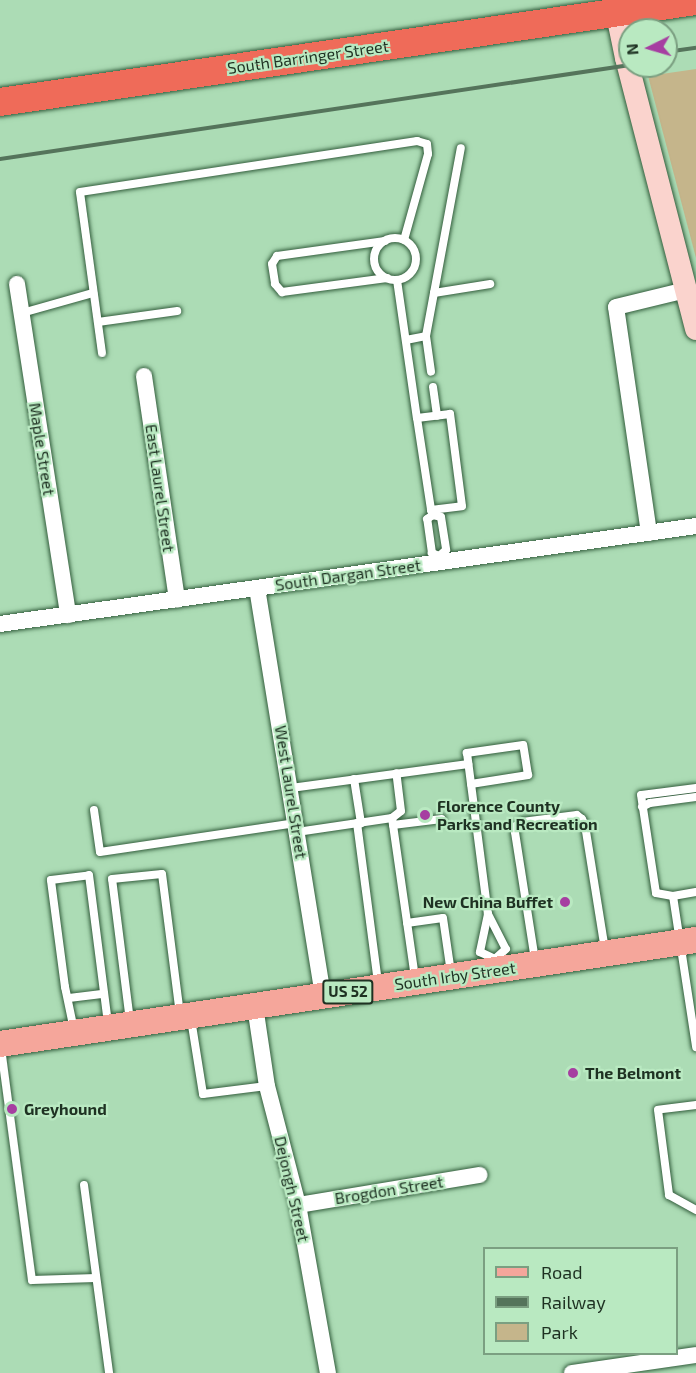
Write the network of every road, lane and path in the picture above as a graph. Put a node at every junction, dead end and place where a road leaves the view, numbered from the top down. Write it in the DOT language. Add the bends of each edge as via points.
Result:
graph roads {
  1 [pos="681,2"];
  2 [pos="615,6"];
  3 [pos="0,102"];
  4 [pos="460,148"];
  5 [pos="404,240"];
  6 [pos="385,241"];
  7 [pos="387,279"];
  8 [pos="397,280"];
  9 [pos="17,284"];
  10 [pos="490,284"];
  11 [pos="686,290"];
  12 [pos="434,292"];
  13 [pos="93,293"];
  14 [pos="177,311"];
  15 [pos="22,313"];
  16 [pos="98,322"];
  17 [pos="696,329"];
  18 [pos="426,336"];
  19 [pos="406,340"];
  20 [pos="102,353"];
  21 [pos="431,372"];
  22 [pos="144,376"];
  23 [pos="433,387"];
  24 [pos="437,416"];
  25 [pos="417,418"];
  26 [pos="432,512"];
  27 [pos="696,526"];
  28 [pos="649,533"];
  29 [pos="440,560"];
  30 [pos="257,588"];
  31 [pos="177,600"];
  32 [pos="68,615"];
  33 [pos="0,624"];
  34 [pos="468,764"];
  35 [pos="396,773"];
  36 [pos="354,779"];
  37 [pos="471,784"];
  38 [pos="291,788"];
  39 [pos="696,788"];
  40 [pos="696,797"];
  41 [pos="642,807"];
  42 [pos="94,810"];
  43 [pos="442,819"];
  44 [pos="392,822"];
  45 [pos="359,823"];
  46 [pos="297,828"];
  47 [pos="696,892"];
  48 [pos="673,896"];
  49 [pos="488,914"];
  50 [pos="407,923"];
  51 [pos="689,941"];
  52 [pos="605,954"];
  53 [pos="496,964"];
  54 [pos="536,964"];
  55 [pos="452,976"];
  56 [pos="416,981"];
  57 [pos="379,987"];
  58 [pos="692,990"];
  59 [pos="104,994"];
  60 [pos="323,995"];
  61 [pos="69,998"];
  62 [pos="255,1006"];
  63 [pos="186,1016"];
  64 [pos="119,1026"];
  65 [pos="75,1033"];
  66 [pos="0,1044"];
  67 [pos="696,1047"];
  68 [pos="267,1086"];
  69 [pos="696,1105"];
  70 [pos="480,1175"];
  71 [pos="84,1185"];
  72 [pos="298,1205"];
  73 [pos="696,1210"];
  74 [pos="96,1278"];
  75 [pos="696,1355"];
  76 [pos="110,1373"];
  77 [pos="328,1373"];
  78 [pos="572,1373"];
  1 -- 2 [label="highway, South Barringer Street"];
  2 -- 3 [label="highway, South Barringer Street"];
  2 -- 11 [label="street"];
  4 -- 12 [label="lane"];
  5 -- 6 [label="lane"];
  5 -- 8 [label="lane" via="414,249 416,262 410,274"];
  5 -- 13 [label="lane" via="428,154 427,144 417,141 80,192"];
  6 -- 7 [label="lane" via="376,251 375,264"];
  6 -- 7 [label="lane" via="277,256 272,264 275,284 282,292"];
  7 -- 8 [label="lane"];
  8 -- 19 [label="lane"];
  9 -- 15 [label="street, Maple Street"];
  10 -- 12 [label="lane"];
  11 -- 17 [label="street"];
  11 -- 28 [label="street" via="616,308"];
  12 -- 18 [label="lane"];
  13 -- 15 [label="lane"];
  13 -- 16 [label="lane"];
  14 -- 16 [label="lane"];
  15 -- 32 [label="street, Maple Street"];
  16 -- 20 [label="lane"];
  18 -- 19 [label="lane"];
  18 -- 21 [label="lane"];
  19 -- 25 [label="lane"];
  22 -- 31 [label="street, East Laurel Street"];
  23 -- 24 [label="lane"];
  24 -- 25 [label="lane"];
  24 -- 26 [label="lane" via="450,414 462,506"];
  25 -- 26 [label="lane"];
  26 -- 29 [label="lane" via="427,519 432,554"];
  26 -- 29 [label="lane" via="441,517 443,528 446,550"];
  27 -- 28 [label="street, South Dargan Street"];
  28 -- 29 [label="street, South Dargan Street"];
  29 -- 30 [label="street, South Dargan Street"];
  30 -- 31 [label="street, South Dargan Street"];
  30 -- 38 [label="street, West Laurel Street"];
  31 -- 32 [label="street, South Dargan Street"];
  32 -- 33 [label="street, South Dargan Street"];
  34 -- 35 [label="lane"];
  34 -- 37 [label="lane"];
  34 -- 37 [label="lane" via="466,753 524,745 528,775"];
  35 -- 36 [label="lane"];
  35 -- 44 [label="lane" via="401,811"];
  36 -- 38 [label="lane"];
  36 -- 45 [label="lane"];
  37 -- 49 [label="lane"];
  38 -- 46 [label="street, West Laurel Street"];
  39 -- 41 [label="lane" via="641,795"];
  40 -- 41 [label="lane"];
  41 -- 48 [label="lane" via="656,893"];
  42 -- 46 [label="lane" via="100,852"];
  43 -- 44 [label="lane"];
  44 -- 45 [label="lane"];
  44 -- 50 [label="lane"];
  45 -- 46 [label="lane"];
  45 -- 57 [label="lane"];
  46 -- 60 [label="street, West Laurel Street"];
  47 -- 48 [label="lane"];
  48 -- 51 [label="lane"];
  49 -- 53 [label="lane" via="506,949"];
  49 -- 53 [label="lane" via="480,952"];
  50 -- 55 [label="lane" via="443,918"];
  50 -- 56 [label="lane"];
  51 -- 52 [label="main road, South Irby Street / US 52"];
  51 -- 58 [label="lane"];
  52 -- 54 [label="main road, South Irby Street / US 52"];
  52 -- 54 [label="lane" via="585,825 577,815 522,822 515,832"];
  53 -- 54 [label="main road, South Irby Street / US 52"];
  53 -- 55 [label="main road, South Irby Street / US 52"];
  55 -- 56 [label="main road, South Irby Street / US 52"];
  56 -- 57 [label="main road, South Irby Street / US 52"];
  57 -- 60 [label="main road, South Irby Street / US 52"];
  58 -- 67 [label="lane"];
  59 -- 61 [label="lane"];
  59 -- 61 [label="lane" via="89,875 51,880 64,987"];
  59 -- 64 [label="lane"];
  60 -- 62 [label="main road, South Irby Street / US 52"];
  61 -- 65 [label="lane"];
  62 -- 63 [label="main road, South Irby Street / US 52"];
  62 -- 68 [label="street, Dejongh Street"];
  63 -- 64 [label="main road, South Irby Street / US 52"];
  63 -- 64 [label="lane" via="162,874 112,879"];
  63 -- 68 [label="lane" via="203,1094"];
  64 -- 65 [label="main road, South Irby Street / US 52"];
  65 -- 66 [label="main road, South Irby Street / US 52"];
  66 -- 74 [label="lane" via="32,1280"];
  68 -- 72 [label="street, Dejongh Street"];
  69 -- 73 [label="lane" via="658,1110 669,1195"];
  70 -- 72 [label="street, Brogdon Street"];
  71 -- 74 [label="lane"];
  72 -- 77 [label="street, Dejongh Street"];
  74 -- 76 [label="lane"];
  75 -- 78 [label="street"];
}
